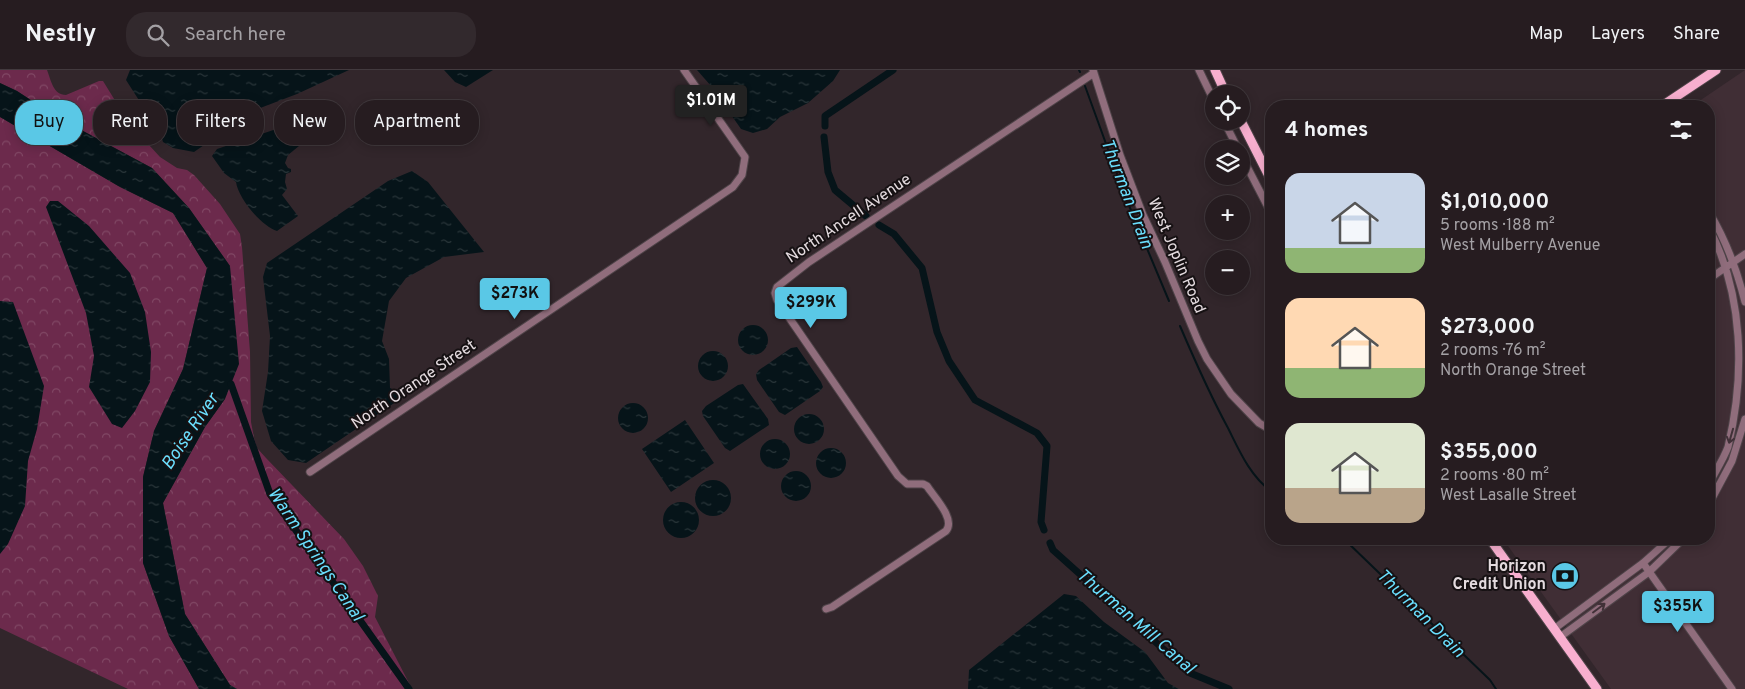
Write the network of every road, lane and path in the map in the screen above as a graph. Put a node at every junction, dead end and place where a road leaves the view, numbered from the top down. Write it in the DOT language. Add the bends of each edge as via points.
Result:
graph roads {
  1 [pos="684,70"];
  2 [pos="1199,70"];
  3 [pos="1215,70"];
  4 [pos="1716,70"];
  5 [pos="1093,72"];
  6 [pos="1206,85"];
  7 [pos="1222,85"];
  8 [pos="1671,100"];
  9 [pos="1246,130"];
  10 [pos="1265,168"];
  11 [pos="1250,172"];
  12 [pos="1265,201"];
  13 [pos="1715,222"];
  14 [pos="1715,242"];
  15 [pos="1745,254"];
  16 [pos="1734,262"];
  17 [pos="1726,268"];
  18 [pos="1715,275"];
  19 [pos="1745,302"];
  20 [pos="1745,419"];
  21 [pos="1265,426"];
  22 [pos="310,472"];
  23 [pos="1715,472"];
  24 [pos="1715,493"];
  25 [pos="1494,545"];
  26 [pos="1663,545"];
  27 [pos="1677,545"];
  28 [pos="1643,563"];
  29 [pos="1649,572"];
  30 [pos="826,609"];
  31 [pos="1554,629"];
  32 [pos="1560,637"];
  33 [pos="1596,688"];
  34 [pos="1732,689"];
  1 -- 22 [label="street, North Orange Street" via="745,157 742,175 733,187"];
  2 -- 6 [label="street"];
  3 -- 7 [label="main road"];
  4 -- 8 [label="main road"];
  5 -- 21 [label="street, West Joplin Road" via="1142,215 1204,353 1231,394"];
  5 -- 30 [label="street, North Ancell Avenue" via="809,262 777,287 777,300 898,476 907,484 927,486 949,520 946,531"];
  9 -- 10 [label="main road"];
  11 -- 12 [label="street"];
  13 -- 16 [label="street"];
  14 -- 17 [label="street"];
  15 -- 16 [label="street"];
  16 -- 17 [label="street"];
  16 -- 19 [label="street"];
  17 -- 18 [label="street"];
  17 -- 23 [label="street, one-way" via="1736,303 1743,356 1736,420 1728,447"];
  20 -- 24 [label="street" via="1732,461"];
  25 -- 31 [label="main road"];
  26 -- 28 [label="street"];
  27 -- 29 [label="street"];
  28 -- 29 [label="street"];
  28 -- 31 [label="street"];
  32 -- 29 [label="street, one-way"];
  29 -- 34 [label="street"];
  31 -- 32 [label="main road"];
  32 -- 33 [label="main road"];
}
